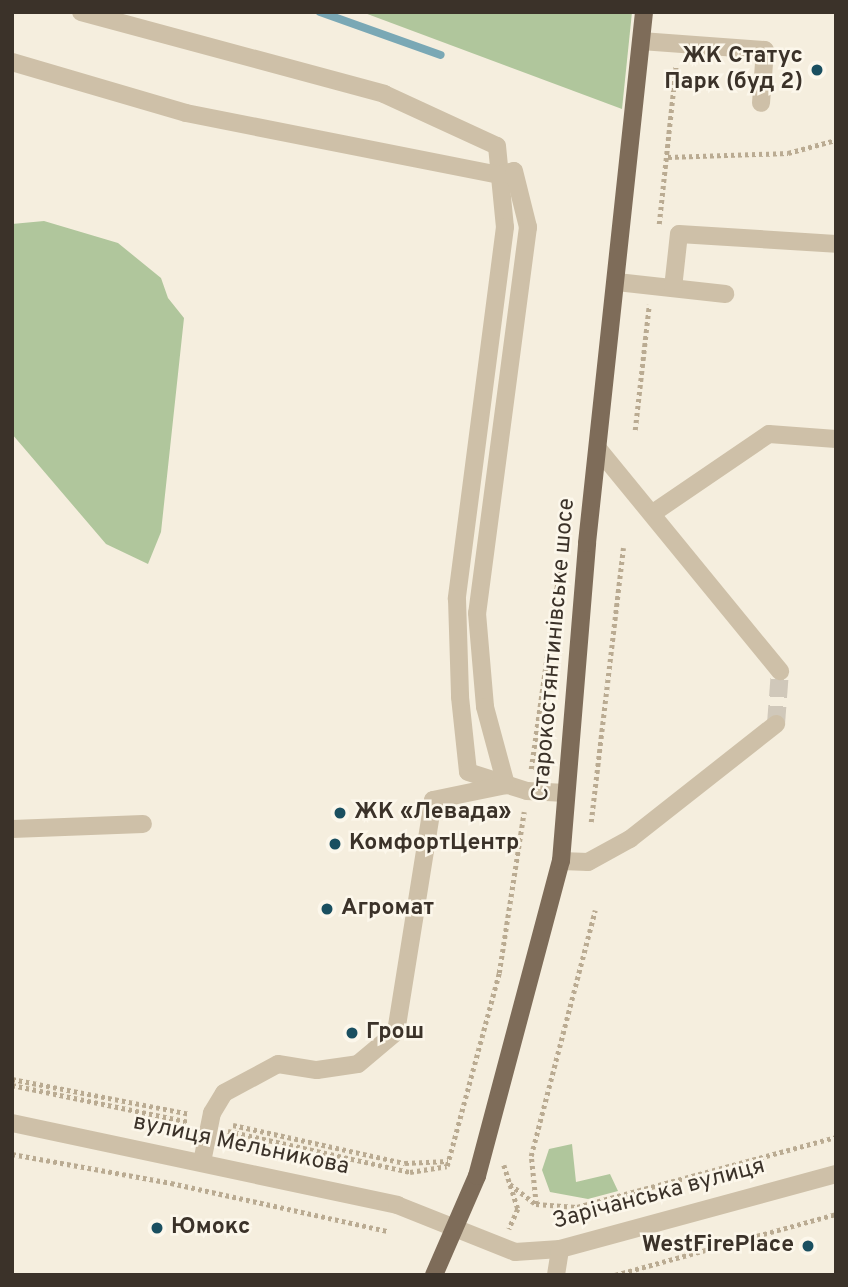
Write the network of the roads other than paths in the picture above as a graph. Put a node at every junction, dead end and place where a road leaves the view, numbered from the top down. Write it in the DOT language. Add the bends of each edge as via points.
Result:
graph roads {
  1 [pos="81,12"];
  2 [pos="644,12"];
  3 [pos="641,41"];
  4 [pos="12,62"];
  5 [pos="761,103"];
  6 [pos="498,175"];
  7 [pos="836,244"];
  8 [pos="617,282"];
  9 [pos="673,288"];
  10 [pos="725,294"];
  11 [pos="836,439"];
  12 [pos="599,450"];
  13 [pos="653,513"];
  14 [pos="780,671"];
  15 [pos="776,724"];
  16 [pos="506,785"];
  17 [pos="566,793"];
  18 [pos="143,824"];
  19 [pos="12,829"];
  20 [pos="561,861"];
  21 [pos="12,1123"];
  22 [pos="202,1162"];
  23 [pos="836,1174"];
  24 [pos="456,1228"];
  25 [pos="560,1249"];
  26 [pos="434,1275"];
  27 [pos="556,1275"];
  1 -- 6 [label="street" via="384,94 497,146"];
  2 -- 3 [label="main road, Старокостянтинівське шосе"];
  3 -- 5 [label="street" via="765,50"];
  3 -- 8 [label="main road, Старокостянтинівське шосе"];
  4 -- 6 [label="street" via="186,113"];
  6 -- 16 [label="street" via="514,171 528,227 477,613 485,707"];
  6 -- 16 [label="street" via="505,227 457,599 468,772"];
  7 -- 9 [label="street" via="679,234"];
  8 -- 9 [label="street"];
  8 -- 12 [label="main road, Старокостянтинівське шосе"];
  9 -- 10 [label="street"];
  11 -- 13 [label="street" via="769,434"];
  12 -- 13 [label="street"];
  12 -- 17 [label="main road, Старокостянтинівське шосе"];
  13 -- 14 [label="street"];
  15 -- 20 [label="street" via="630,839 588,862"];
  16 -- 17 [label="street"];
  16 -- 22 [label="street" via="433,800 396,1032 358,1064 317,1070 278,1064 224,1093 212,1113"];
  17 -- 20 [label="main road, Старокостянтинівське шосе"];
  18 -- 19 [label="street"];
  20 -- 24 [label="main road, Старокостянтинівське шосе" via="477,1176"];
  21 -- 22 [label="street, вулиця Мельникова"];
  22 -- 24 [label="street, вулиця Мельникова" via="397,1206"];
  23 -- 25 [label="street, Зарічанська вулиця"];
  24 -- 25 [label="street, Зарічанська вулиця" via="515,1252"];
  24 -- 26 [label="main road, Старокостянтинівське шосе"];
  25 -- 27 [label="street"];
}
